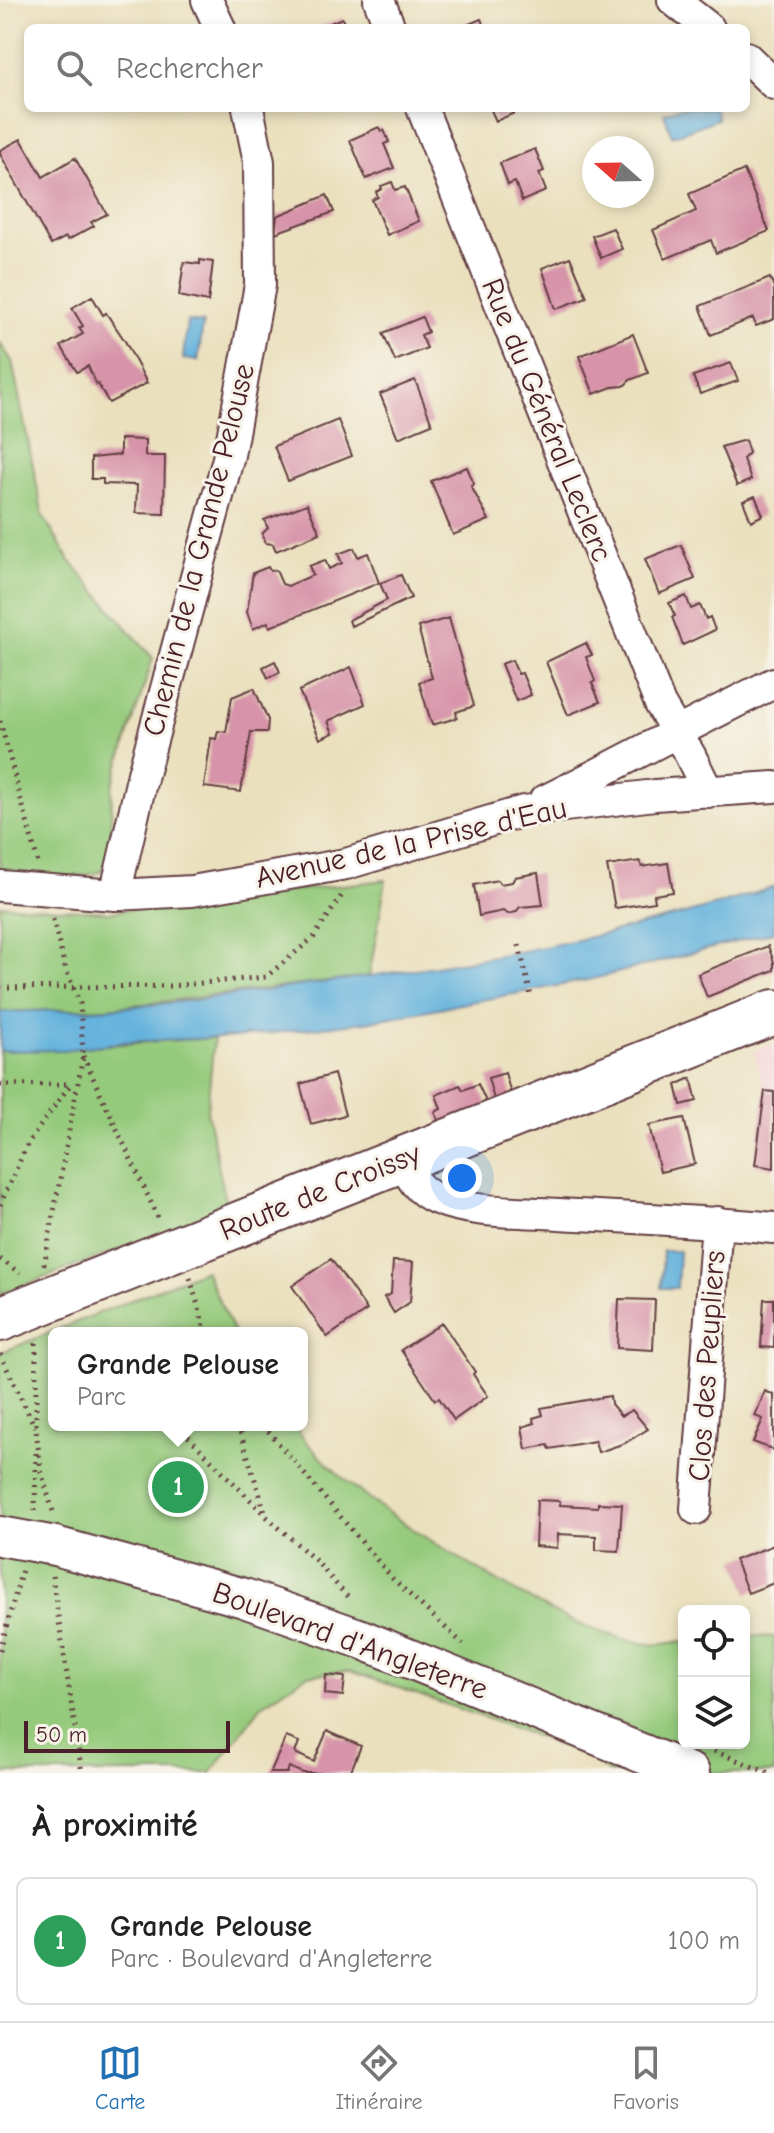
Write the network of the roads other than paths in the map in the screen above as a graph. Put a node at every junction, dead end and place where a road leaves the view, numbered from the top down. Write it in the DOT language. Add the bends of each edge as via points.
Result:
graph roads {
  1 [pos="207,0"];
  2 [pos="379,0"];
  3 [pos="673,0"];
  4 [pos="218,24"];
  5 [pos="388,24"];
  6 [pos="704,24"];
  7 [pos="750,61"];
  8 [pos="774,84"];
  9 [pos="249,112"];
  10 [pos="424,112"];
  11 [pos="774,683"];
  12 [pos="676,731"];
  13 [pos="644,751"];
  14 [pos="774,787"];
  15 [pos="708,792"];
  16 [pos="655,795"];
  17 [pos="524,811"];
  18 [pos="0,886"];
  19 [pos="115,895"];
  20 [pos="774,1012"];
  21 [pos="403,1159"];
  22 [pos="717,1222"];
  23 [pos="774,1228"];
  24 [pos="0,1319"];
  25 [pos="696,1509"];
  26 [pos="16,1539"];
  27 [pos="698,1760"];
  1 -- 4 [label="street"];
  2 -- 5 [label="street"];
  3 -- 6 [label="street"];
  7 -- 8 [label="street"];
  9 -- 19 [label="street, Chemin de la Grande Pelouse" via="259,162 260,285 229,455"];
  10 -- 12 [label="street, Rue du Général Leclerc" via="660,704"];
  11 -- 12 [label="street"];
  12 -- 13 [label="street"];
  12 -- 15 [label="street, Rue du Général Leclerc"];
  13 -- 16 [label="street" via="646,777"];
  13 -- 17 [label="street"];
  14 -- 15 [label="street, Avenue de la Prise d'Eau"];
  15 -- 16 [label="street, Avenue de la Prise d'Eau"];
  16 -- 17 [label="street, Avenue de la Prise d'Eau"];
  17 -- 19 [label="street, Avenue de la Prise d'Eau" via="366,858 192,891"];
  18 -- 19 [label="street, Avenue de la Prise d'Eau"];
  20 -- 21 [label="main road, Route de Croissy"];
  21 -- 22 [label="street" via="418,1188 453,1204"];
  21 -- 24 [label="main road, Route de Croissy"];
  22 -- 23 [label="street"];
  22 -- 25 [label="street, Clos des Peupliers"];
  26 -- 27 [label="street, Boulevard d'Angleterre" via="244,1598"];
}
